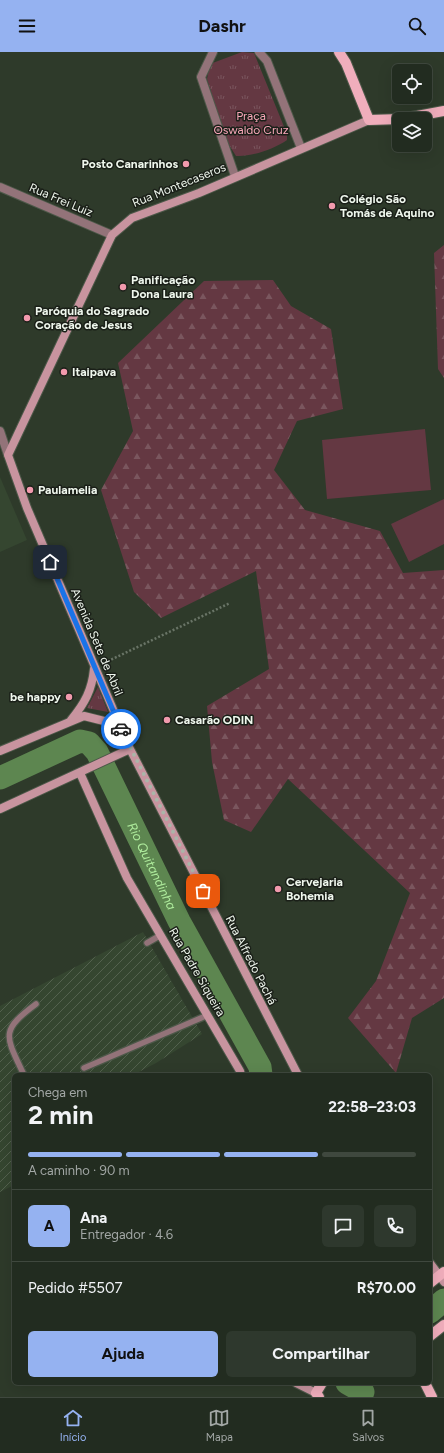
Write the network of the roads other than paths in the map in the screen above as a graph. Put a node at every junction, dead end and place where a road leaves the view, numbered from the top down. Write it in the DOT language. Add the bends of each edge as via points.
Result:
graph roads {
  1 [pos="213,52"];
  2 [pos="259,52"];
  3 [pos="339,52"];
  4 [pos="444,111"];
  5 [pos="369,120"];
  6 [pos="301,148"];
  7 [pos="235,176"];
  8 [pos="0,187"];
  9 [pos="112,235"];
  10 [pos="0,431"];
  11 [pos="8,455"];
  12 [pos="94,668"];
  13 [pos="71,720"];
  14 [pos="121,730"];
  15 [pos="130,749"];
  16 [pos="0,751"];
  17 [pos="82,772"];
  18 [pos="0,809"];
  19 [pos="161,935"];
  20 [pos="147,943"];
  21 [pos="36,1004"];
  22 [pos="208,1015"];
  23 [pos="84,1068"];
  24 [pos="23,1073"];
  25 [pos="240,1073"];
  26 [pos="297,1073"];
  27 [pos="432,1265"];
  28 [pos="443,1278"];
  29 [pos="432,1282"];
  30 [pos="444,1325"];
  31 [pos="432,1334"];
  32 [pos="300,1385"];
  33 [pos="321,1385"];
  34 [pos="426,1385"];
  35 [pos="317,1395"];
  36 [pos="432,1397"];
  1 -- 7 [label="street" via="201,77"];
  2 -- 6 [label="street" via="266,61"];
  3 -- 5 [label="main road"];
  4 -- 5 [label="main road, Rua Montecaseros" via="401,119"];
  5 -- 6 [label="main road, Rua Montecaseros"];
  6 -- 7 [label="main road, Rua Montecaseros" via="264,166"];
  7 -- 9 [label="main road, Rua Montecaseros" via="199,193 132,218"];
  8 -- 9 [label="street, Rua Frei Luiz"];
  9 -- 11 [label="main road, Rua Montecaseros"];
  10 -- 11 [label="street"];
  11 -- 12 [label="main road, Avenida Sete de Abril" via="27,508"];
  12 -- 13 [label="main road" via="93,684"];
  12 -- 14 [label="main road, Avenida Sete de Abril"];
  13 -- 14 [label="main road" via="84,716 95,717"];
  13 -- 16 [label="main road"];
  14 -- 15 [label="main road, Avenida Sete de Abril"];
  15 -- 17 [label="main road"];
  15 -- 26 [label="main road, Rua Alfredo Pachá"];
  17 -- 18 [label="main road"];
  17 -- 19 [label="main road, Rua Padre Siqueira" via="127,878"];
  19 -- 20 [label="lane"];
  19 -- 22 [label="main road, Rua Padre Siqueira"];
  21 -- 24 [label="lane" via="14,1019 7,1030 7,1038"];
  22 -- 23 [label="lane"];
  22 -- 25 [label="main road, Rua Padre Siqueira"];
  27 -- 28 [label="main road"];
  28 -- 29 [label="main road"];
  30 -- 31 [label="main road"];
  32 -- 35 [label="main road"];
  33 -- 35 [label="main road"];
  34 -- 36 [label="main road"];
}
